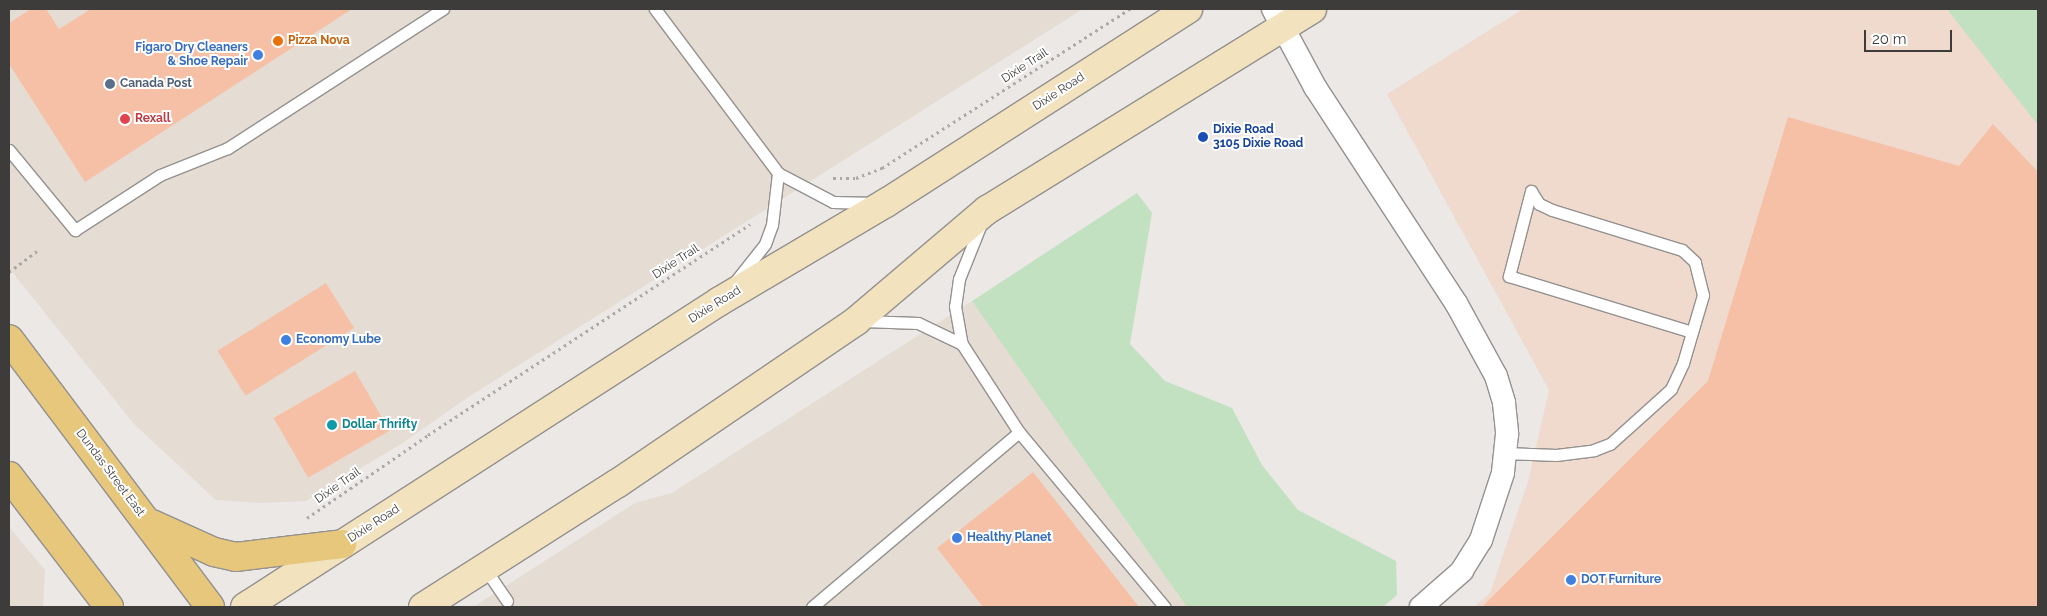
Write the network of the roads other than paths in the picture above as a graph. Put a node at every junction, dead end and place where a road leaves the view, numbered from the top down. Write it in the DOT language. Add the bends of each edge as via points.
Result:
graph roads {
  1 [pos="443,9"];
  2 [pos="654,9"];
  3 [pos="1188,9"];
  4 [pos="1312,9"];
  5 [pos="1277,18"];
  6 [pos="9,150"];
  7 [pos="778,173"];
  8 [pos="886,203"];
  9 [pos="987,210"];
  10 [pos="720,301"];
  11 [pos="856,321"];
  12 [pos="1692,332"];
  13 [pos="9,339"];
  14 [pos="962,344"];
  15 [pos="1019,432"];
  16 [pos="1505,453"];
  17 [pos="9,476"];
  18 [pos="145,520"];
  19 [pos="342,544"];
  20 [pos="484,567"];
  21 [pos="80,569"];
  22 [pos="507,601"];
  23 [pos="87,607"];
  24 [pos="109,607"];
  25 [pos="210,607"];
  26 [pos="245,607"];
  27 [pos="423,607"];
  28 [pos="812,607"];
  29 [pos="1165,607"];
  30 [pos="1421,607"];
  1 -- 6 [label="lane" via="228,148 160,175 75,230"];
  2 -- 7 [label="lane"];
  3 -- 8 [label="main road, Dixie Road"];
  4 -- 5 [label="main road"];
  5 -- 9 [label="main road"];
  5 -- 16 [label="street" via="1314,87 1456,303 1496,376 1504,403"];
  7 -- 8 [label="lane" via="804,190 833,202"];
  7 -- 10 [label="lane" via="775,208 765,244"];
  8 -- 10 [label="main road, Dixie Road"];
  9 -- 11 [label="main road"];
  9 -- 14 [label="lane" via="959,280 955,306"];
  10 -- 19 [label="main road, Dixie Road"];
  11 -- 14 [label="lane" via="918,323"];
  11 -- 20 [label="main road" via="618,483"];
  12 -- 12 [label="lane" via="1703,295 1695,262 1682,250 1552,210 1539,204 1531,191 1509,276"];
  12 -- 16 [label="lane" via="1684,363 1671,389 1610,444 1594,450 1556,455"];
  13 -- 18 [label="main road, Dundas Street East"];
  14 -- 15 [label="lane"];
  15 -- 28 [label="lane"];
  15 -- 29 [label="lane"];
  16 -- 30 [label="street" via="1503,473 1481,540 1462,571"];
  17 -- 21 [label="main road"];
  18 -- 19 [label="main road" via="214,552 235,557"];
  18 -- 25 [label="main road, Dundas Street East"];
  19 -- 26 [label="main road, Dixie Road"];
  20 -- 22 [label="lane"];
  20 -- 27 [label="main road"];
  21 -- 23 [label="main road"];
  21 -- 24 [label="main road"];
}
